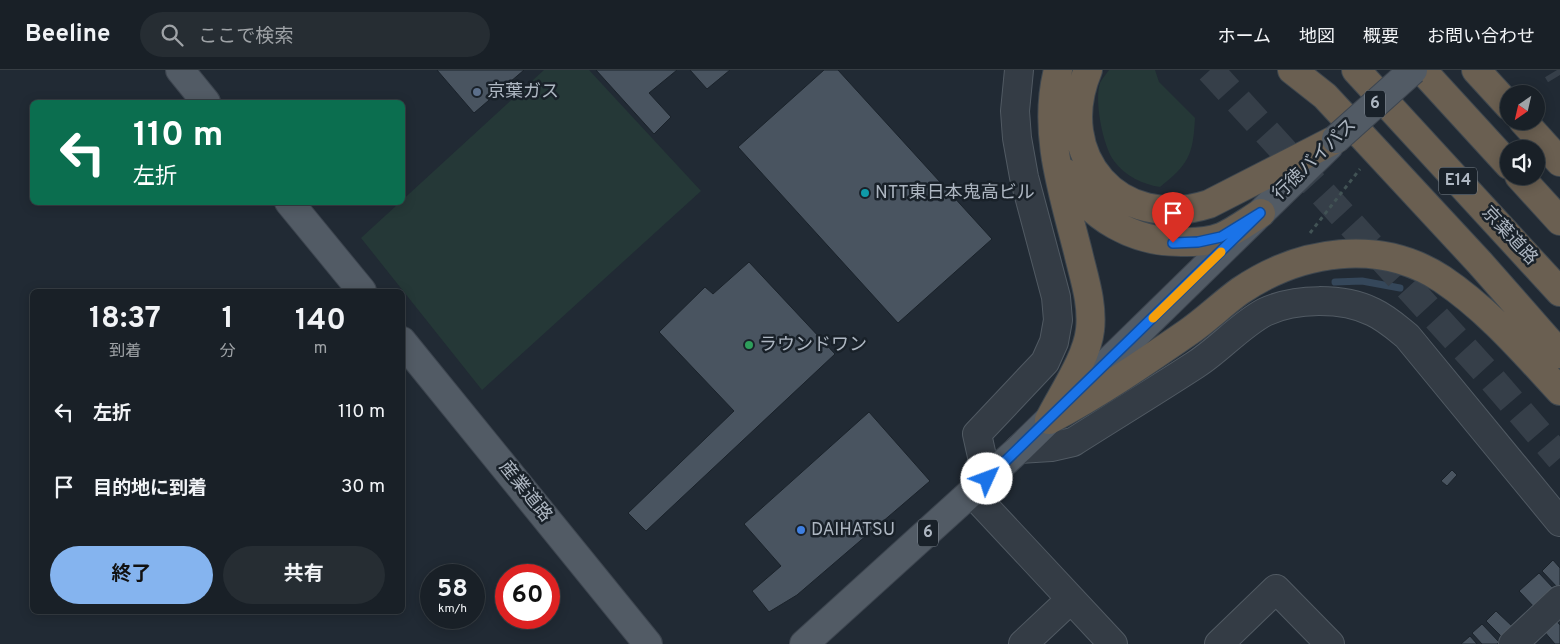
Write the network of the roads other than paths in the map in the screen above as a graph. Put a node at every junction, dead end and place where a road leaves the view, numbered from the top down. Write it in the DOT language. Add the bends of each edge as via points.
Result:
graph roads {
  1 [pos="180,70"];
  2 [pos="1019,70"];
  3 [pos="1058,70"];
  4 [pos="1088,70"];
  5 [pos="1292,70"];
  6 [pos="1356,70"];
  7 [pos="1422,70"];
  8 [pos="1476,70"];
  9 [pos="1406,75"];
  10 [pos="1500,96"];
  11 [pos="204,100"];
  12 [pos="1531,130"];
  13 [pos="1336,138"];
  14 [pos="1500,155"];
  15 [pos="1056,156"];
  16 [pos="1560,162"];
  17 [pos="1527,185"];
  18 [pos="291,205"];
  19 [pos="1260,213"];
  20 [pos="1560,221"];
  21 [pos="360,289"];
  22 [pos="1560,292"];
  23 [pos="405,345"];
  24 [pos="1560,354"];
  25 [pos="1560,391"];
  26 [pos="1049,420"];
  27 [pos="1019,449"];
  28 [pos="979,486"];
  29 [pos="1560,522"];
  30 [pos="1071,599"];
  31 [pos="1560,600"];
  32 [pos="1526,640"];
  33 [pos="1221,643"];
  34 [pos="648,644"];
  35 [pos="804,644"];
  36 [pos="1024,644"];
  37 [pos="1113,644"];
  38 [pos="1330,644"];
  1 -- 11 [label="main road"];
  2 -- 28 [label="street" via="1017,138 1024,177 1056,296 1058,320 1054,342 1045,362 976,434"];
  3 -- 15 [label="highway" via="1051,114"];
  4 -- 13 [label="highway" via="1080,88 1077,107 1087,160 1096,174 1123,198 1154,211 1191,210 1208,204"];
  5 -- 24 [label="highway" via="1331,103"];
  6 -- 22 [label="highway, 京葉道路 / E14"];
  7 -- 14 [label="highway, E14"];
  8 -- 10 [label="highway"];
  9 -- 13 [label="main road, 行徳バイパス / 6, bridge"];
  12 -- 16 [label="highway"];
  13 -- 19 [label="main road, 行徳バイパス / 6"];
  15 -- 19 [label="highway" via="1084,203 1134,235 1153,241 1198,242 1221,237"];
  15 -- 26 [label="highway" via="1066,209 1088,288 1091,314 1086,348"];
  17 -- 20 [label="highway"];
  18 -- 21 [label="main road"];
  19 -- 26 [label="main road, 行徳バイパス / 6"];
  23 -- 34 [label="main road, 産業道路"];
  25 -- 26 [label="highway" via="1501,327 1441,279 1416,265 1390,257 1334,254 1310,258 1263,277 1189,332 1084,402"];
  26 -- 27 [label="main road, 行徳バイパス / 6"];
  27 -- 28 [label="main road, 行徳バイパス / 6"];
  27 -- 29 [label="street" via="1073,442 1198,364 1264,313 1280,306 1312,302 1354,306 1372,311 1407,336"];
  28 -- 30 [label="street"];
  28 -- 35 [label="main road, 行徳バイパス / 6"];
  30 -- 36 [label="street"];
  30 -- 37 [label="street"];
  31 -- 32 [label="street"];
  33 -- 38 [label="street" via="1276,589"];
}
